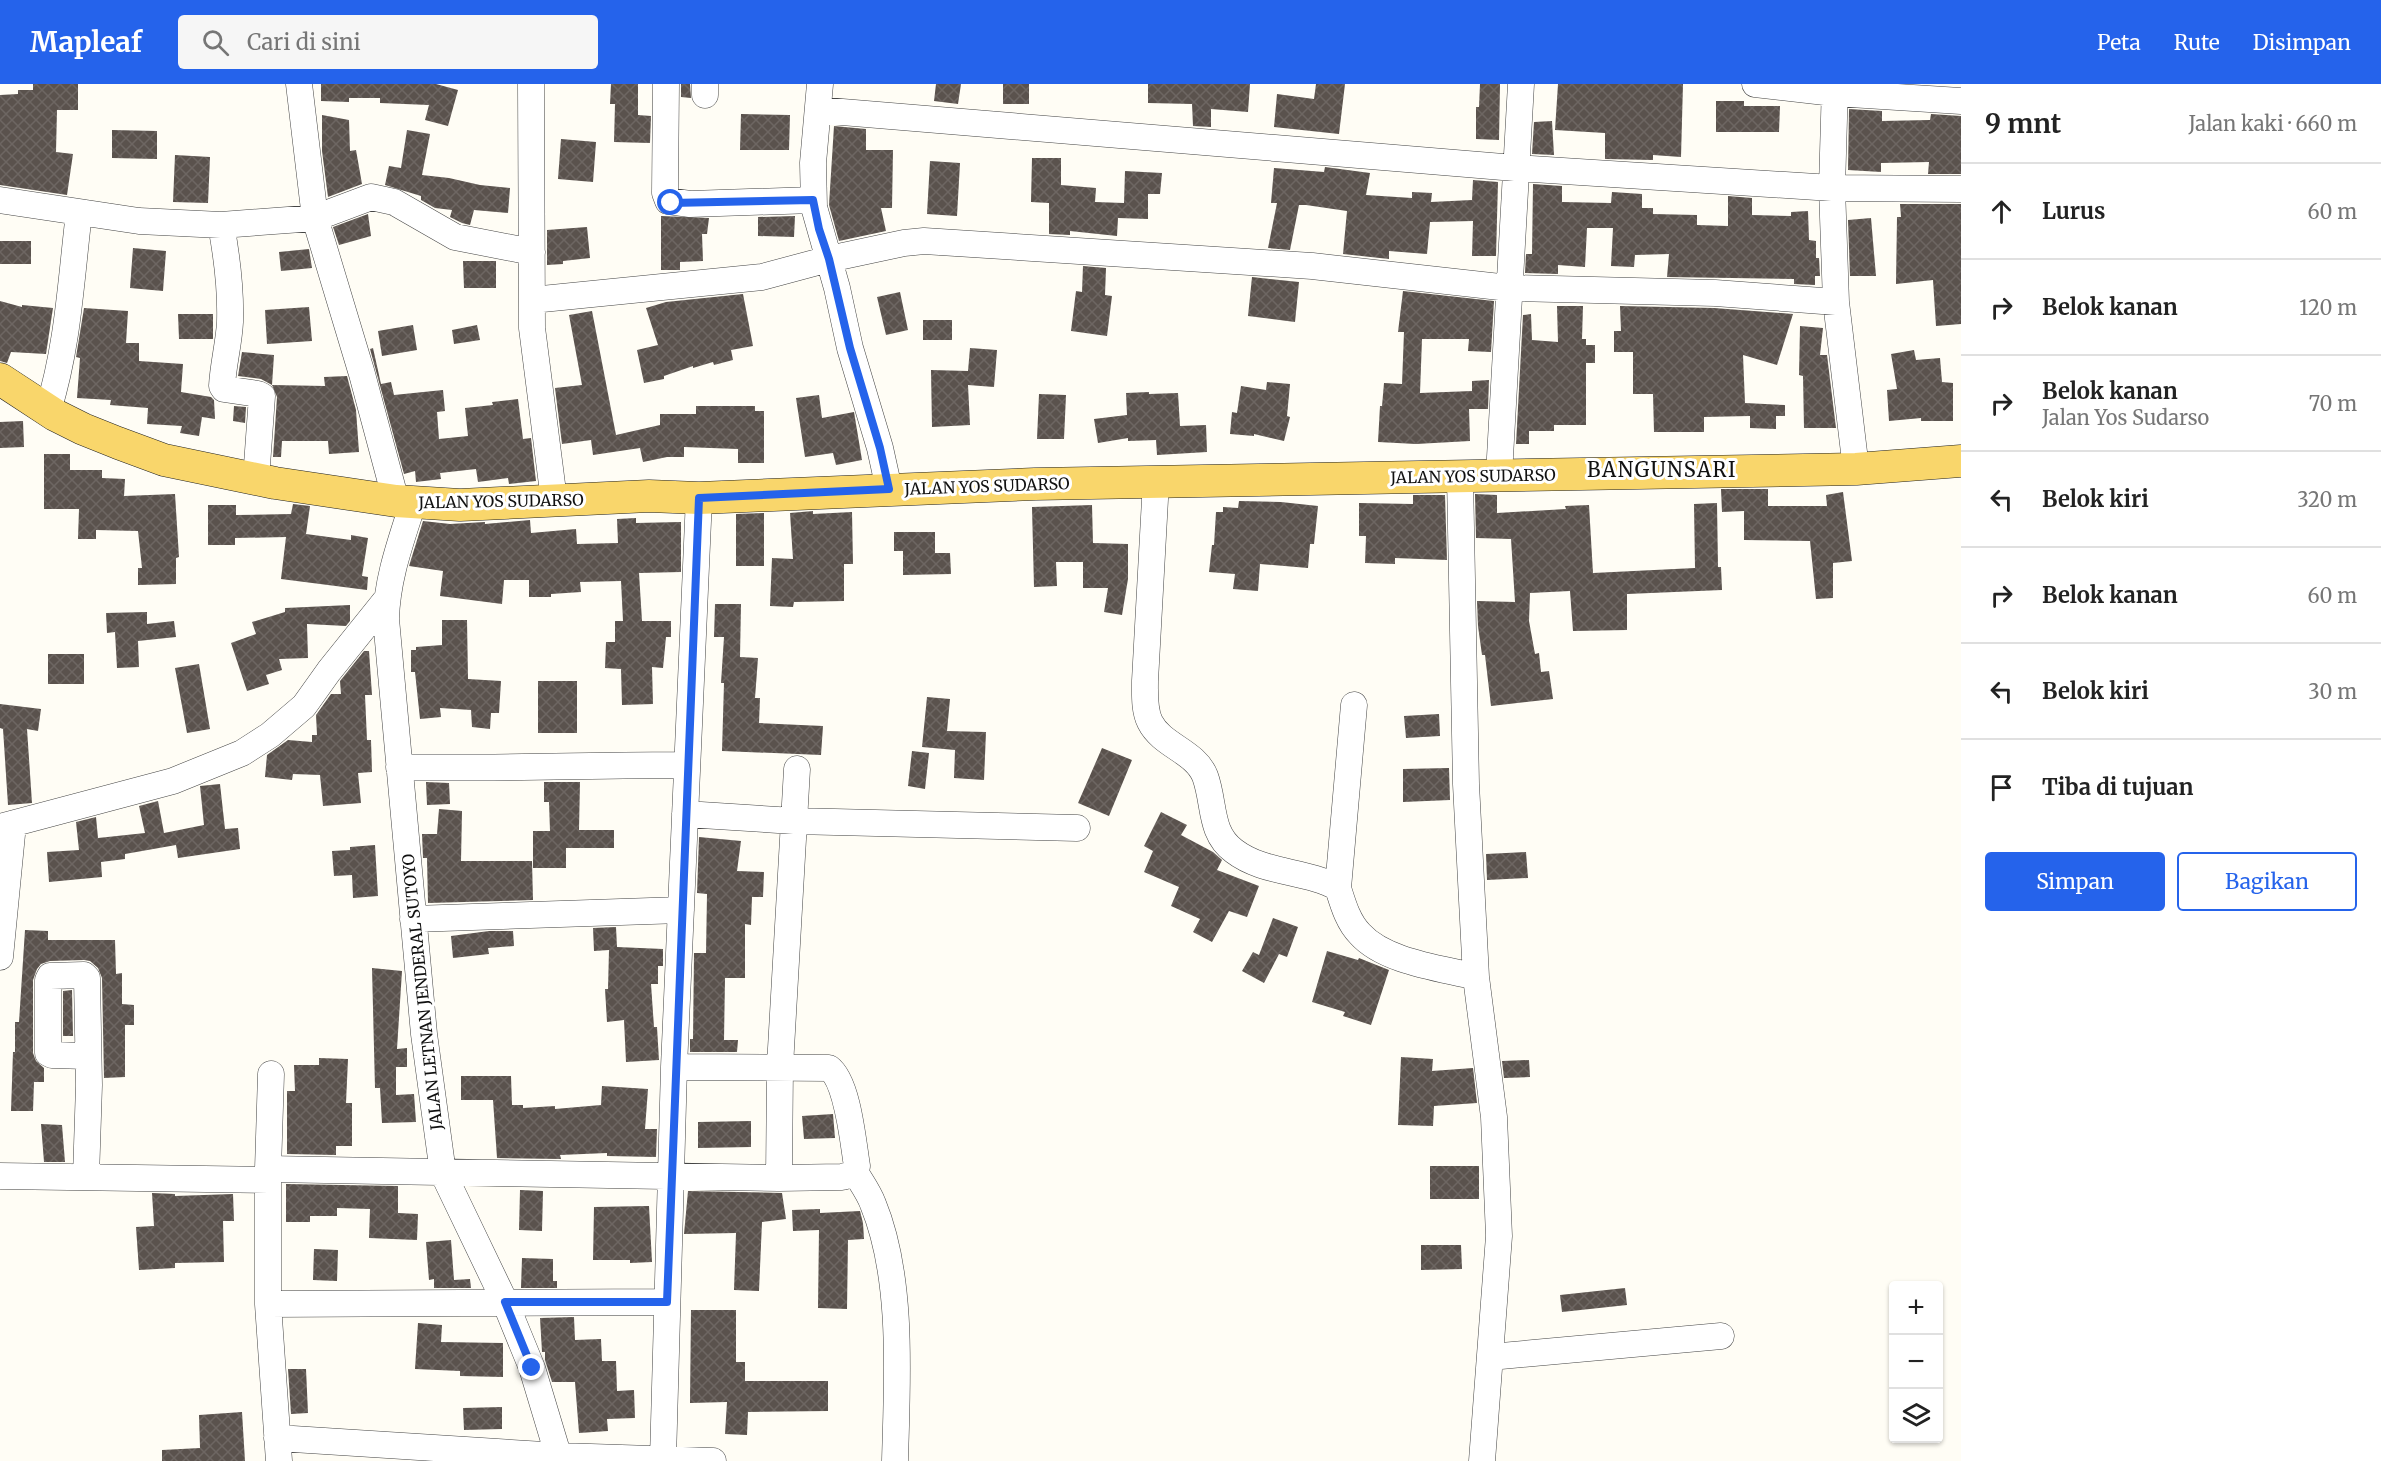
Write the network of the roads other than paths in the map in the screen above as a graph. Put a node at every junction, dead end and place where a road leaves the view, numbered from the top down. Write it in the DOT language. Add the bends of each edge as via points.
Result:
graph roads {
  1 [pos="299,84"];
  2 [pos="531,84"];
  3 [pos="666,84"];
  4 [pos="820,84"];
  5 [pos="1521,84"];
  6 [pos="1755,84"];
  7 [pos="1834,89"];
  8 [pos="1961,101"];
  9 [pos="818,110"];
  10 [pos="1515,168"];
  11 [pos="1832,188"];
  12 [pos="1961,189"];
  13 [pos="0,200"];
  14 [pos="813,200"];
  15 [pos="79,213"];
  16 [pos="315,218"];
  17 [pos="221,225"];
  18 [pos="532,252"];
  19 [pos="829,259"];
  20 [pos="1509,288"];
  21 [pos="532,300"];
  22 [pos="1836,302"];
  23 [pos="0,379"];
  24 [pos="48,410"];
  25 [pos="1961,461"];
  26 [pos="1856,469"];
  27 [pos="1499,475"];
  28 [pos="1460,477"];
  29 [pos="256,479"];
  30 [pos="1156,481"];
  31 [pos="889,489"];
  32 [pos="699,498"];
  33 [pos="554,500"];
  34 [pos="405,502"];
  35 [pos="386,600"];
  36 [pos="1354,705"];
  37 [pos="687,765"];
  38 [pos="399,767"];
  39 [pos="796,769"];
  40 [pos="685,814"];
  41 [pos="794,821"];
  42 [pos="6,825"];
  43 [pos="1077,828"];
  44 [pos="1338,888"];
  45 [pos="681,910"];
  46 [pos="413,919"];
  47 [pos="0,957"];
  48 [pos="1476,977"];
  49 [pos="88,1056"];
  50 [pos="780,1066"];
  51 [pos="674,1067"];
  52 [pos="271,1074"];
  53 [pos="855,1172"];
  54 [pos="443,1173"];
  55 [pos="268,1174"];
  56 [pos="671,1175"];
  57 [pos="0,1176"];
  58 [pos="86,1177"];
  59 [pos="779,1178"];
  60 [pos="505,1302"];
  61 [pos="667,1302"];
  62 [pos="268,1304"];
  63 [pos="1721,1336"];
  64 [pos="1490,1357"];
  65 [pos="278,1450"];
  66 [pos="560,1458"];
  67 [pos="663,1460"];
  68 [pos="713,1461"];
  69 [pos="895,1461"];
  70 [pos="1482,1461"];
  1 -- 16 [label="street"];
  2 -- 18 [label="street"];
  3 -- 14 [label="street" via="668,201 690,204"];
  4 -- 9 [label="street"];
  5 -- 10 [label="street"];
  6 -- 7 [label="street"];
  7 -- 8 [label="street"];
  7 -- 11 [label="street"];
  9 -- 10 [label="street"];
  9 -- 14 [label="street"];
  10 -- 11 [label="street"];
  10 -- 20 [label="street"];
  11 -- 12 [label="street"];
  11 -- 22 [label="street"];
  13 -- 15 [label="street"];
  14 -- 19 [label="street"];
  15 -- 17 [label="street"];
  15 -- 24 [label="street" via="63,352"];
  16 -- 17 [label="street"];
  16 -- 18 [label="street" via="362,200 380,198 455,237"];
  16 -- 34 [label="street"];
  17 -- 29 [label="street" via="230,296 222,386 262,396"];
  18 -- 21 [label="street"];
  19 -- 20 [label="street" via="904,243 945,242 1312,266"];
  19 -- 21 [label="street" via="762,277"];
  19 -- 31 [label="street"];
  20 -- 22 [label="street" via="1715,293"];
  20 -- 27 [label="street"];
  21 -- 33 [label="street" via="534,354"];
  22 -- 26 [label="street"];
  23 -- 24 [label="main road, JALAN YOS SUDARSO"];
  24 -- 29 [label="main road, JALAN YOS SUDARSO" via="83,429 164,460"];
  25 -- 26 [label="main road, JALAN YOS SUDARSO"];
  26 -- 27 [label="main road, JALAN YOS SUDARSO"];
  27 -- 28 [label="main road, JALAN YOS SUDARSO"];
  28 -- 30 [label="main road, JALAN YOS SUDARSO"];
  28 -- 48 [label="street" via="1466,784"];
  29 -- 34 [label="main road, JALAN YOS SUDARSO"];
  30 -- 31 [label="main road, JALAN YOS SUDARSO"];
  30 -- 44 [label="street" via="1145,681 1149,720 1156,732 1201,769 1223,842 1252,861 1317,878"];
  31 -- 32 [label="main road, JALAN YOS SUDARSO"];
  32 -- 33 [label="main road, JALAN YOS SUDARSO"];
  32 -- 37 [label="street"];
  33 -- 34 [label="main road, JALAN YOS SUDARSO" via="460,505"];
  34 -- 35 [label="street, JALAN LETNAN JENDERAL SUTOYO"];
  35 -- 38 [label="street, JALAN LETNAN JENDERAL SUTOYO"];
  35 -- 42 [label="street" via="304,706 242,753 173,781"];
  36 -- 44 [label="street"];
  37 -- 38 [label="street"];
  37 -- 40 [label="street"];
  38 -- 46 [label="street, JALAN LETNAN JENDERAL SUTOYO"];
  39 -- 41 [label="street"];
  40 -- 41 [label="street"];
  40 -- 45 [label="street"];
  41 -- 43 [label="street"];
  41 -- 50 [label="street"];
  42 -- 47 [label="street"];
  44 -- 48 [label="street" via="1353,925 1379,949"];
  45 -- 46 [label="street"];
  45 -- 51 [label="street"];
  46 -- 54 [label="street, JALAN LETNAN JENDERAL SUTOYO"];
  48 -- 64 [label="street" via="1494,1117 1499,1236"];
  49 -- 58 [label="street"];
  50 -- 51 [label="street"];
  50 -- 53 [label="street" via="828,1068 835,1072 851,1127"];
  50 -- 59 [label="street"];
  51 -- 56 [label="street"];
  52 -- 55 [label="street"];
  53 -- 59 [label="street" via="842,1177"];
  53 -- 69 [label="street" via="873,1204 890,1276 897,1387"];
  54 -- 55 [label="street"];
  54 -- 56 [label="street"];
  54 -- 60 [label="street, JALAN LETNAN JENDERAL SUTOYO"];
  55 -- 58 [label="street"];
  55 -- 62 [label="street"];
  56 -- 59 [label="street"];
  56 -- 61 [label="street"];
  57 -- 58 [label="street"];
  60 -- 61 [label="street"];
  60 -- 62 [label="street"];
  60 -- 66 [label="street, JALAN LETNAN JENDERAL SUTOYO" via="532,1368"];
  61 -- 67 [label="street"];
  62 -- 65 [label="street"];
  63 -- 64 [label="street"];
  64 -- 70 [label="street"];
  65 -- 66 [label="street"];
  66 -- 67 [label="street"];
  67 -- 68 [label="street"];
}
